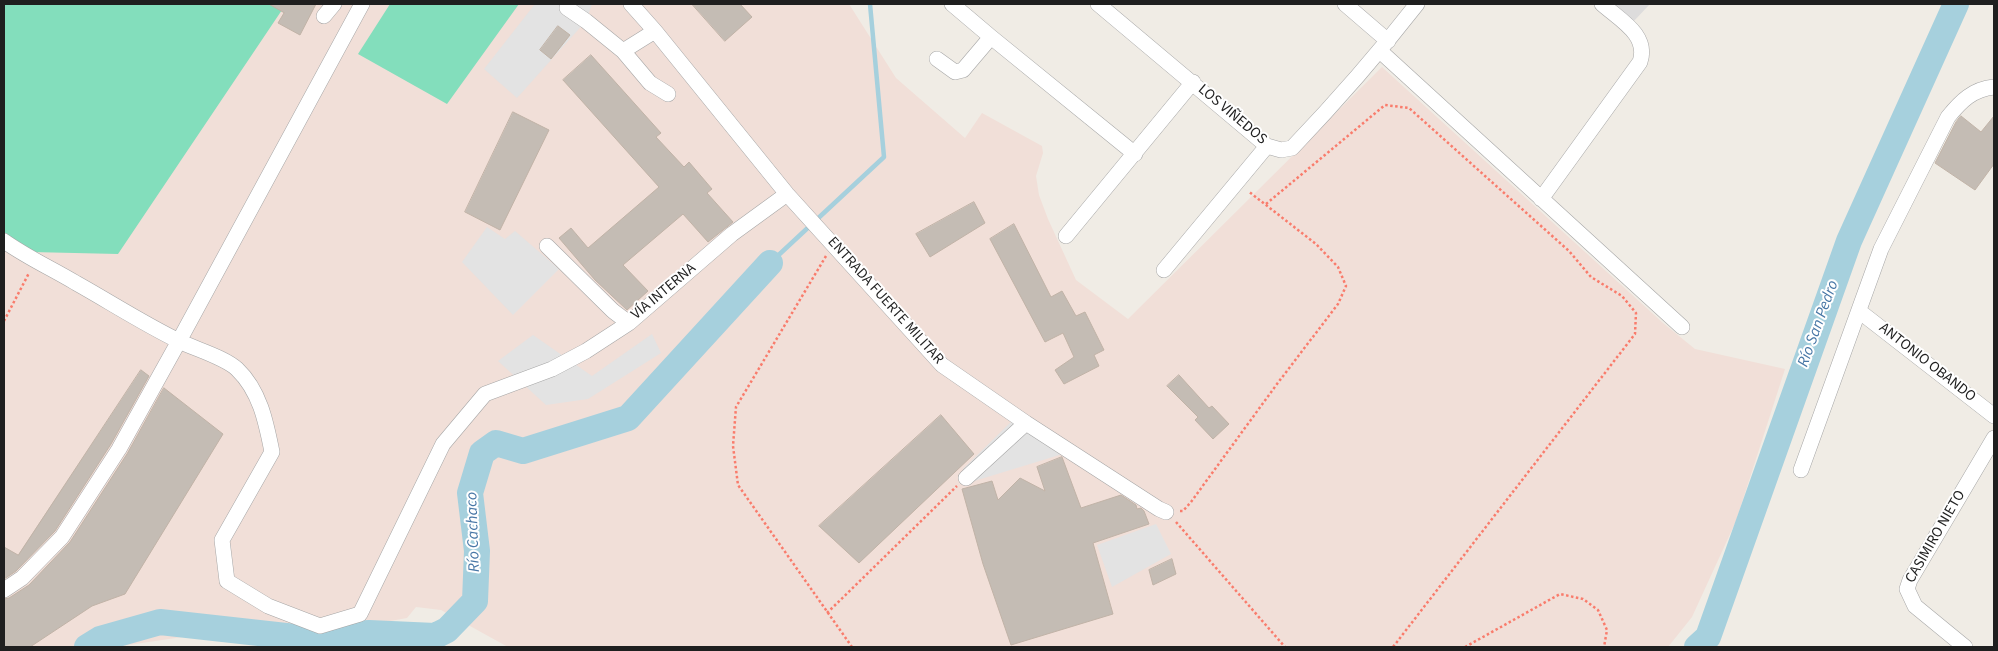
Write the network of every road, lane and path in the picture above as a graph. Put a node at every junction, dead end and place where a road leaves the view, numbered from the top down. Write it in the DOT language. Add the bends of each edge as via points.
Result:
graph roads {
  1 [pos="334,4"];
  2 [pos="362,4"];
  3 [pos="631,4"];
  4 [pos="645,4"];
  5 [pos="952,4"];
  6 [pos="1098,4"];
  7 [pos="1345,4"];
  8 [pos="1416,4"];
  9 [pos="1602,4"];
  10 [pos="567,8"];
  11 [pos="324,16"];
  12 [pos="656,31"];
  13 [pos="990,37"];
  14 [pos="1384,46"];
  15 [pos="622,51"];
  16 [pos="937,59"];
  17 [pos="1193,82"];
  18 [pos="1994,87"];
  19 [pos="668,94"];
  20 [pos="1267,146"];
  21 [pos="1135,154"];
  22 [pos="1237,183"];
  23 [pos="788,195"];
  24 [pos="1541,199"];
  25 [pos="1266,204"];
  26 [pos="1066,236"];
  27 [pos="4,241"];
  28 [pos="832,243"];
  29 [pos="547,246"];
  30 [pos="35,261"];
  31 [pos="1164,270"];
  32 [pos="1859,311"];
  33 [pos="4,321"];
  34 [pos="629,323"];
  35 [pos="1682,327"];
  36 [pos="179,341"];
  37 [pos="1994,416"];
  38 [pos="1026,423"];
  39 [pos="1994,438"];
  40 [pos="1801,470"];
  41 [pos="966,478"];
  42 [pos="1166,512"];
  43 [pos="4,590"];
  44 [pos="827,613"];
  45 [pos="852,647"];
  46 [pos="1284,647"];
  47 [pos="1393,647"];
  48 [pos="1465,647"];
  49 [pos="1604,647"];
  50 [pos="1966,647"];
  1 -- 11 [label="street"];
  2 -- 36 [label="street"];
  3 -- 12 [label="street, ENTRADA FUERTE MILITAR"];
  4 -- 12 [label="street, ENTRADA FUERTE MILITAR" via="652,12"];
  5 -- 13 [label="street"];
  6 -- 17 [label="street, LOS VIÑEDOS"];
  7 -- 14 [label="street"];
  8 -- 14 [label="street, LOS VIÑEDOS"];
  9 -- 24 [label="street" via="1636,34 1643,47 1640,62"];
  10 -- 15 [label="street"];
  12 -- 15 [label="street"];
  12 -- 23 [label="street, ENTRADA FUERTE MILITAR"];
  13 -- 16 [label="street" via="963,70 955,72"];
  13 -- 21 [label="street"];
  14 -- 20 [label="street, LOS VIÑEDOS" via="1292,148 1281,150"];
  14 -- 24 [label="street"];
  15 -- 19 [label="street" via="650,83"];
  17 -- 20 [label="street, LOS VIÑEDOS"];
  17 -- 21 [label="street"];
  18 -- 32 [label="street" via="1973,92 1959,102 1948,117 1881,249"];
  20 -- 22 [label="street"];
  21 -- 26 [label="street"];
  22 -- 25 [label="path"];
  22 -- 31 [label="street"];
  23 -- 28 [label="street, ENTRADA FUERTE MILITAR"];
  23 -- 34 [label="street, VÍA INTERNA" via="732,234"];
  24 -- 35 [label="street"];
  25 -- 42 [label="path" via="1327,255 1338,267 1346,286 1338,304 1184,511"];
  25 -- 47 [label="path" via="1385,105 1409,108 1569,251 1592,277 1622,296 1636,313 1634,334"];
  27 -- 30 [label="street"];
  28 -- 38 [label="street, ENTRADA FUERTE MILITAR" via="942,365"];
  28 -- 44 [label="path" via="736,407 732,446 738,485"];
  29 -- 34 [label="street, VÍA INTERNA"];
  30 -- 33 [label="path"];
  30 -- 36 [label="street"];
  32 -- 37 [label="street, ANTONIO OBANDO"];
  32 -- 40 [label="street"];
  34 -- 36 [label="street" via="552,369 485,394 443,444 360,614 320,626 268,606 227,581 222,540 272,452 254,390 236,368"];
  36 -- 43 [label="street" via="119,449 62,537 22,578"];
  38 -- 41 [label="street"];
  38 -- 42 [label="street, ENTRADA FUERTE MILITAR"];
  39 -- 50 [label="street, CASIMIRO NIETO" via="1907,589 1915,606"];
  41 -- 44 [label="path"];
  42 -- 46 [label="path"];
  44 -- 45 [label="path"];
  48 -- 49 [label="path" via="1560,594 1583,599 1598,610 1607,630"];
}
